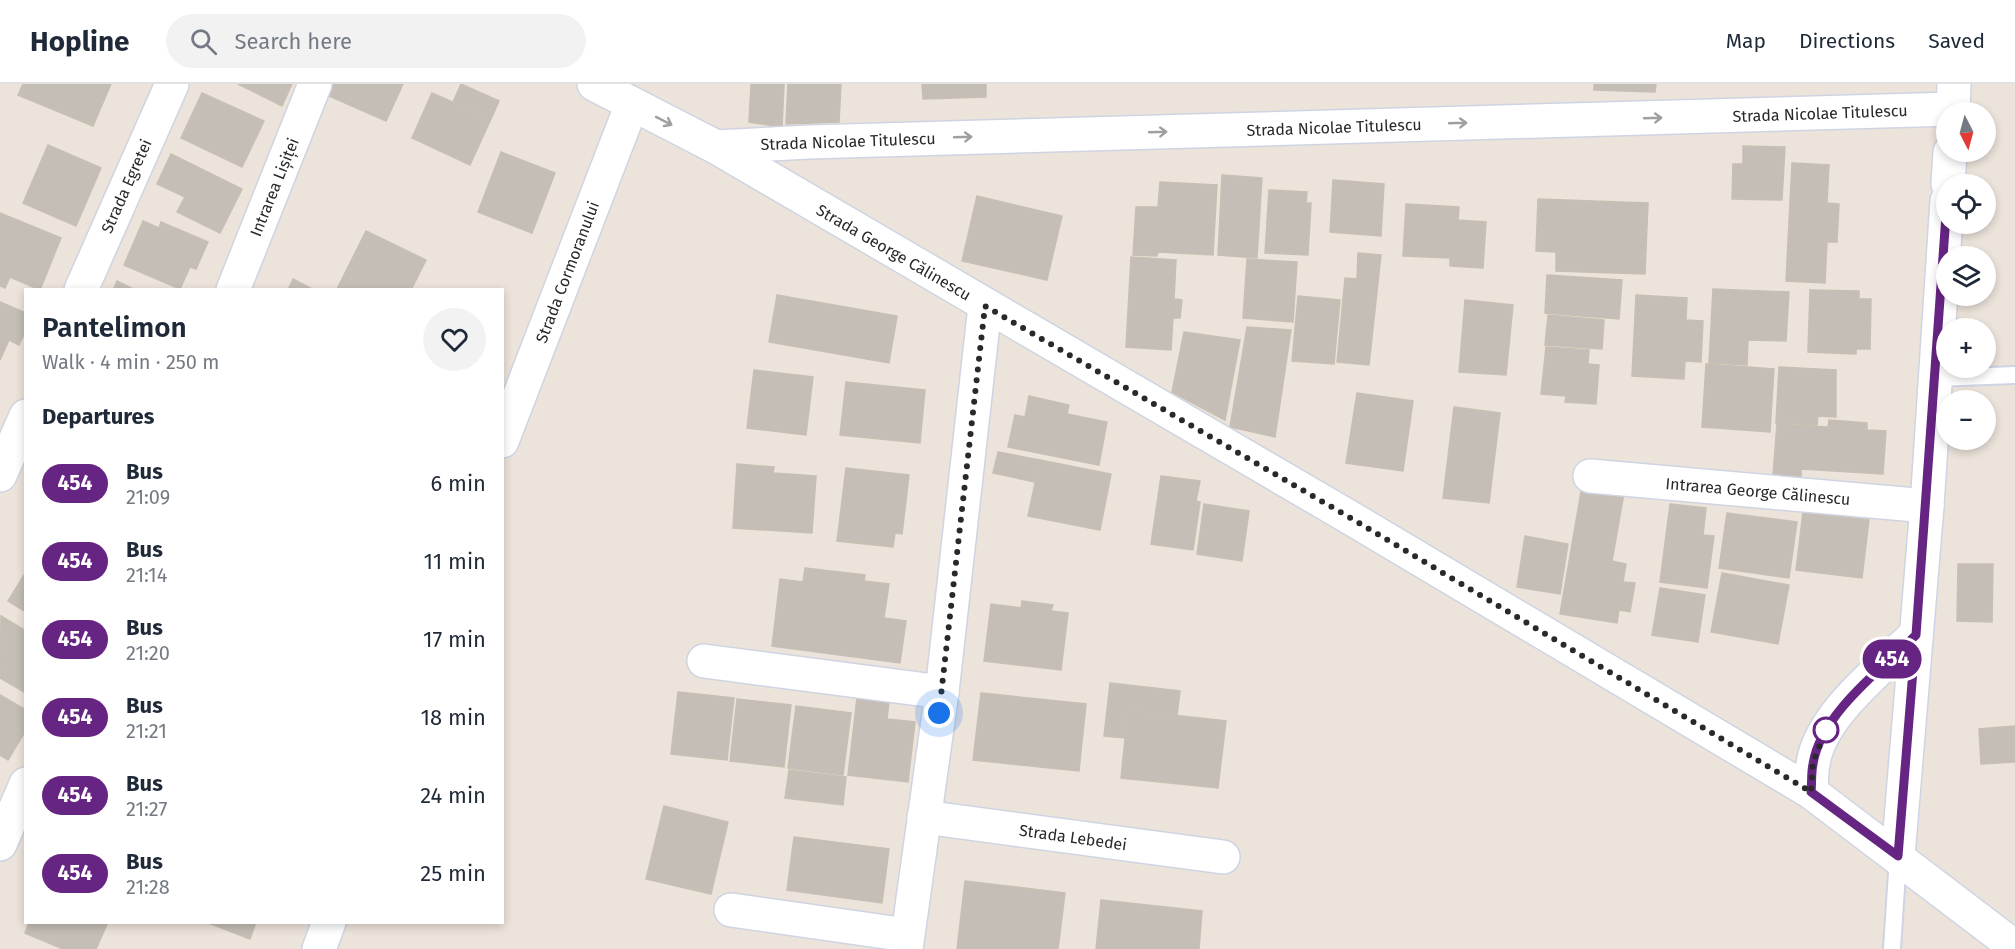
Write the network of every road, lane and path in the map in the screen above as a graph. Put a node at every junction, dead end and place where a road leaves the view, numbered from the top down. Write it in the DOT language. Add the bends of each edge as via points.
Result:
graph roads {
  1 [pos="172,84"];
  2 [pos="315,84"];
  3 [pos="594,84"];
  4 [pos="1936,103"];
  5 [pos="632,104"];
  6 [pos="716,147"];
  7 [pos="1945,234"];
  8 [pos="82,288"];
  9 [pos="233,288"];
  10 [pos="985,306"];
  11 [pos="2015,375"];
  12 [pos="1935,378"];
  13 [pos="24,421"];
  14 [pos="504,436"];
  15 [pos="0,475"];
  16 [pos="1590,476"];
  17 [pos="1927,506"];
  18 [pos="1916,635"];
  19 [pos="704,660"];
  20 [pos="942,692"];
  21 [pos="24,789"];
  22 [pos="1811,792"];
  23 [pos="924,817"];
  24 [pos="0,844"];
  25 [pos="1898,856"];
  26 [pos="1222,857"];
  27 [pos="732,909"];
  28 [pos="328,924"];
  29 [pos="907,942"];
  30 [pos="2015,946"];
  31 [pos="319,949"];
  32 [pos="1892,949"];
  1 -- 8 [label="street, Strada Egretei"];
  2 -- 9 [label="street, Intrarea Lișiței"];
  3 -- 5 [label="street, Strada George Călinescu"];
  6 -- 4 [label="street, Strada Nicolae Titulescu, one-way"];
  5 -- 6 [label="street, Strada George Călinescu, one-way"];
  5 -- 14 [label="street, Strada Cormoranului"];
  6 -- 10 [label="street, Strada George Călinescu"];
  7 -- 12 [label="street"];
  10 -- 20 [label="street"];
  10 -- 22 [label="street, Strada George Călinescu"];
  11 -- 12 [label="lane"];
  12 -- 17 [label="street"];
  13 -- 15 [label="street"];
  16 -- 17 [label="street, Intrarea George Călinescu"];
  17 -- 18 [label="street"];
  18 -- 22 [label="street" via="1840,710 1825,732 1813,762"];
  18 -- 25 [label="street"];
  19 -- 20 [label="street"];
  20 -- 23 [label="street"];
  21 -- 24 [label="street"];
  22 -- 25 [label="street, Strada George Călinescu"];
  23 -- 26 [label="street, Strada Lebedei"];
  23 -- 29 [label="street"];
  25 -- 30 [label="street, Strada George Călinescu"];
  25 -- 32 [label="lane"];
  27 -- 29 [label="street"];
  28 -- 31 [label="street"];
}
